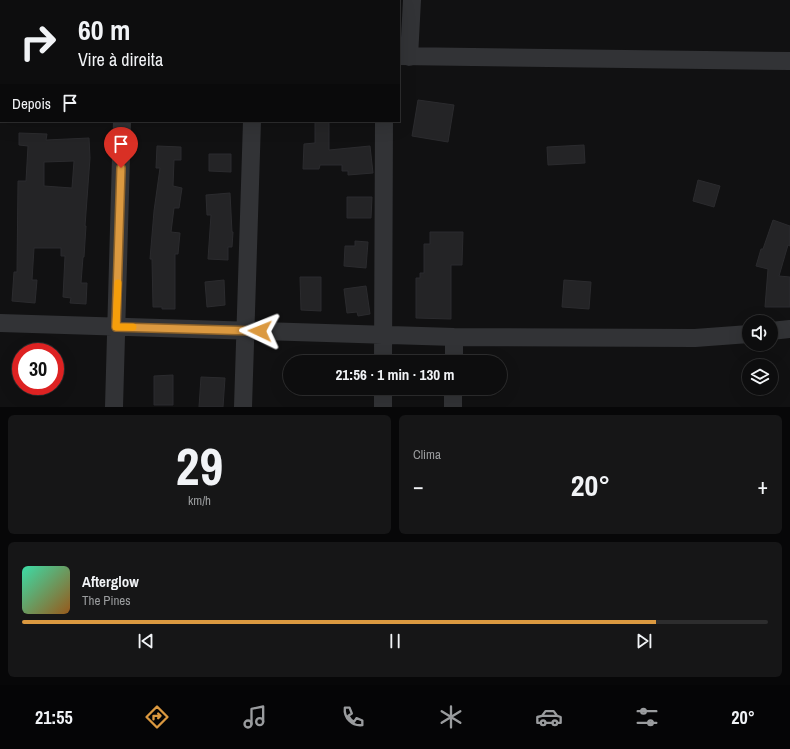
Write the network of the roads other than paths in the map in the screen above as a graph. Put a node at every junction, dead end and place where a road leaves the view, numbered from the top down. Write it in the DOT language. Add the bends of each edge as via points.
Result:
graph roads {
  1 [pos="412,0"];
  2 [pos="404,57"];
  3 [pos="790,61"];
  4 [pos="122,122"];
  5 [pos="252,122"];
  6 [pos="384,122"];
  7 [pos="0,323"];
  8 [pos="116,327"];
  9 [pos="790,329"];
  10 [pos="245,330"];
  11 [pos="778,330"];
  12 [pos="383,335"];
  13 [pos="742,335"];
  14 [pos="454,337"];
  15 [pos="383,355"];
  16 [pos="454,355"];
  17 [pos="383,395"];
  18 [pos="453,395"];
  19 [pos="114,407"];
  20 [pos="243,407"];
  21 [pos="383,407"];
  22 [pos="453,407"];
  1 -- 2 [label="street"];
  2 -- 3 [label="street"];
  4 -- 8 [label="street"];
  5 -- 10 [label="street"];
  6 -- 12 [label="street"];
  7 -- 8 [label="street"];
  8 -- 10 [label="street"];
  8 -- 19 [label="street"];
  9 -- 11 [label="street"];
  10 -- 12 [label="street"];
  10 -- 20 [label="street"];
  12 -- 14 [label="street"];
  12 -- 15 [label="street"];
  13 -- 14 [label="street" via="695,338"];
  14 -- 16 [label="street"];
  17 -- 21 [label="street"];
  18 -- 22 [label="street"];
}
